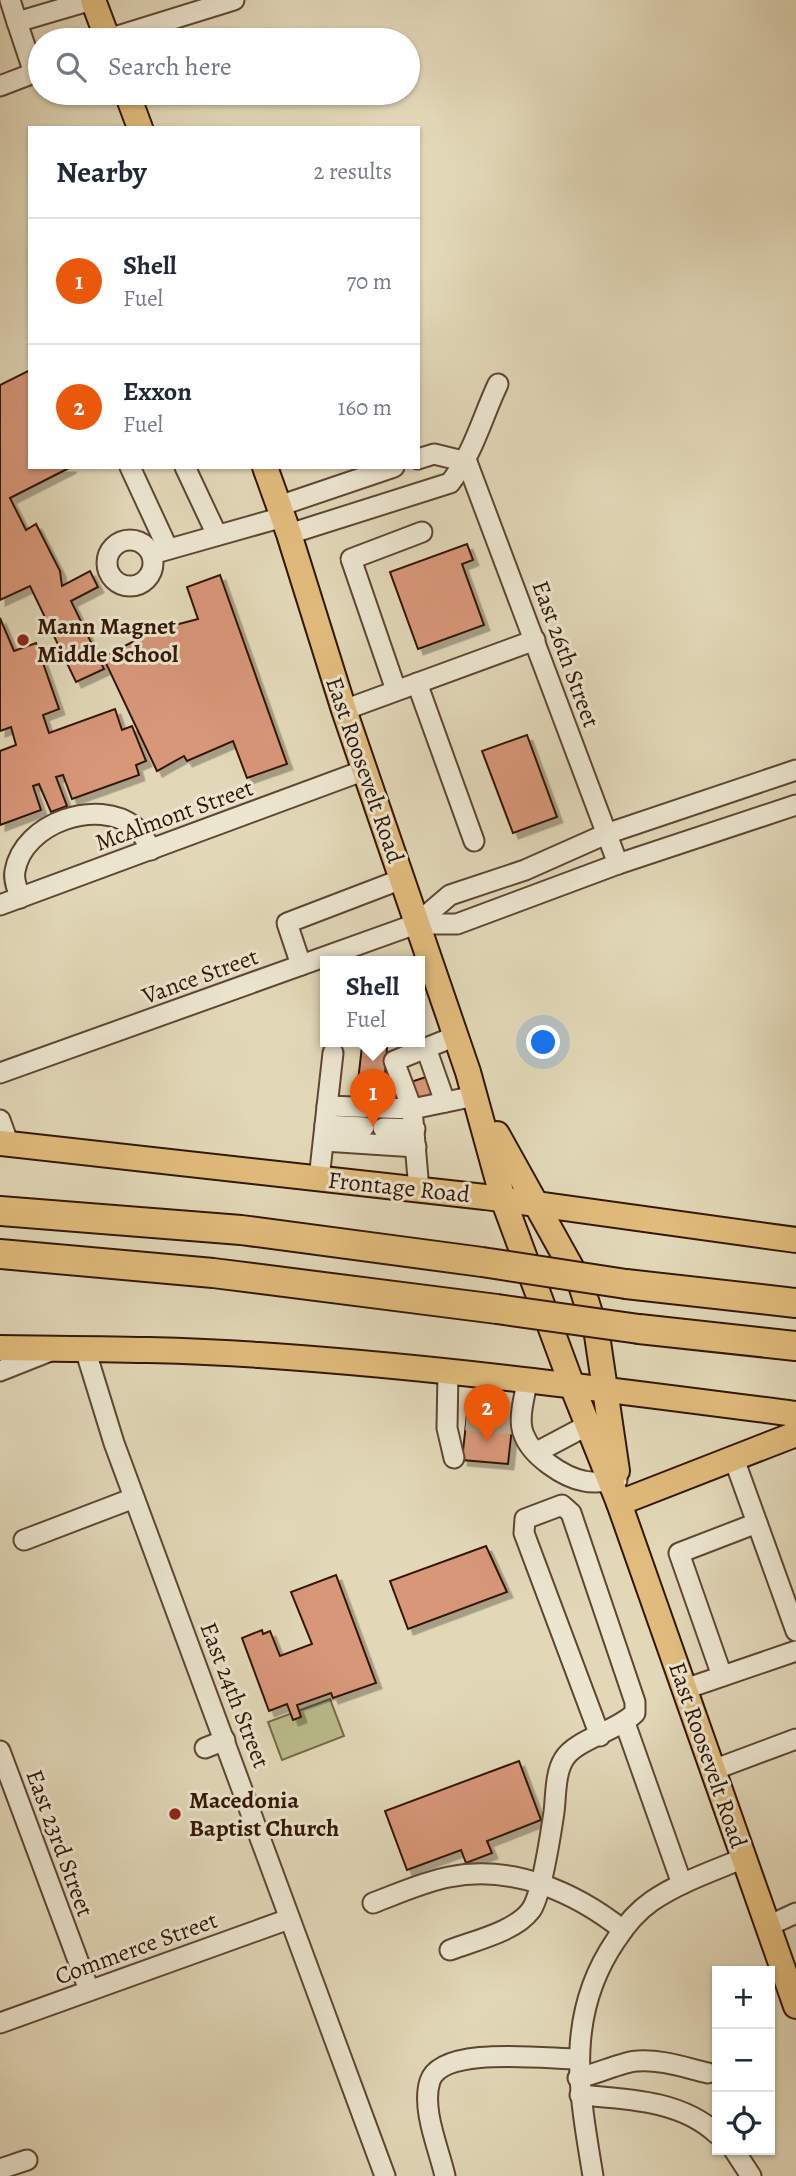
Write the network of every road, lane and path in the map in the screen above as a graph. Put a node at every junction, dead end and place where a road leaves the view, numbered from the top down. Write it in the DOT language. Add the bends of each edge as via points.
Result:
graph roads {
  1 [pos="10,0"];
  2 [pos="92,0"];
  3 [pos="234,0"];
  4 [pos="51,6"];
  5 [pos="194,6"];
  6 [pos="17,22"];
  7 [pos="103,28"];
  8 [pos="138,28"];
  9 [pos="28,55"];
  10 [pos="28,75"];
  11 [pos="0,86"];
  12 [pos="131,105"];
  13 [pos="139,126"];
  14 [pos="498,384"];
  15 [pos="420,458"];
  16 [pos="467,462"];
  17 [pos="131,469"];
  18 [pos="186,469"];
  19 [pos="266,469"];
  20 [pos="390,469"];
  21 [pos="284,519"];
  22 [pos="422,532"];
  23 [pos="217,535"];
  24 [pos="535,640"];
  25 [pos="417,683"];
  26 [pos="396,691"];
  27 [pos="344,710"];
  28 [pos="796,770"];
  29 [pos="365,771"];
  30 [pos="796,805"];
  31 [pos="606,834"];
  32 [pos="474,841"];
  33 [pos="151,850"];
  34 [pos="618,864"];
  35 [pos="402,879"];
  36 [pos="20,898"];
  37 [pos="0,905"];
  38 [pos="416,924"];
  39 [pos="326,956"];
  40 [pos="320,958"];
  41 [pos="301,965"];
  42 [pos="456,1036"];
  43 [pos="426,1048"];
  44 [pos="333,1053"];
  45 [pos="468,1072"];
  46 [pos="0,1073"];
  47 [pos="475,1096"];
  48 [pos="445,1102"];
  49 [pos="0,1120"];
  50 [pos="325,1124"];
  51 [pos="415,1128"];
  52 [pos="4,1144"];
  53 [pos="319,1179"];
  54 [pos="419,1190"];
  55 [pos="503,1199"];
  56 [pos="533,1203"];
  57 [pos="0,1211"];
  58 [pos="796,1240"];
  59 [pos="0,1254"];
  60 [pos="796,1303"];
  61 [pos="796,1346"];
  62 [pos="0,1348"];
  63 [pos="55,1349"];
  64 [pos="85,1349"];
  65 [pos="0,1371"];
  66 [pos="448,1373"];
  67 [pos="527,1381"];
  68 [pos="572,1388"];
  69 [pos="606,1389"];
  70 [pos="796,1414"];
  71 [pos="588,1425"];
  72 [pos="796,1434"];
  73 [pos="537,1452"];
  74 [pos="454,1458"];
  75 [pos="734,1459"];
  76 [pos="616,1488"];
  77 [pos="134,1498"];
  78 [pos="757,1523"];
  79 [pos="24,1540"];
  80 [pos="796,1631"];
  81 [pos="796,1651"];
  82 [pos="722,1676"];
  83 [pos="685,1689"];
  84 [pos="625,1723"];
  85 [pos="600,1736"];
  86 [pos="796,1739"];
  87 [pos="225,1740"];
  88 [pos="205,1748"];
  89 [pos="0,1751"];
  90 [pos="713,1770"];
  91 [pos="744,1858"];
  92 [pos="540,1883"];
  93 [pos="682,1884"];
  94 [pos="373,1903"];
  95 [pos="796,1913"];
  96 [pos="289,1919"];
  97 [pos="768,1926"];
  98 [pos="623,1930"];
  99 [pos="450,1950"];
  100 [pos="89,1990"];
  101 [pos="796,2006"];
  102 [pos="0,2023"];
  103 [pos="708,2073"];
  104 [pos="579,2078"];
  105 [pos="712,2131"];
  106 [pos="737,2155"];
  107 [pos="27,2160"];
  108 [pos="0,2169"];
  109 [pos="385,2176"];
  110 [pos="446,2176"];
  111 [pos="593,2176"];
  112 [pos="751,2176"];
  1 -- 6 [label="street"];
  2 -- 4 [label="street"];
  2 -- 7 [label="main road"];
  3 -- 5 [label="street"];
  4 -- 6 [label="street"];
  5 -- 8 [label="street"];
  6 -- 9 [label="street"];
  10 -- 11 [label="street"];
  12 -- 13 [label="main road"];
  14 -- 16 [label="street"];
  15 -- 16 [label="street" via="434,454"];
  16 -- 21 [label="street" via="450,483"];
  16 -- 24 [label="street, East 26th Street"];
  17 -- 23 [label="street" via="160,552"];
  18 -- 23 [label="street"];
  19 -- 21 [label="main road, East Roosevelt Road"];
  20 -- 21 [label="street"];
  21 -- 23 [label="street"];
  21 -- 27 [label="main road, East Roosevelt Road"];
  22 -- 26 [label="street" via="351,559"];
  24 -- 25 [label="street"];
  24 -- 31 [label="street, East 26th Street"];
  25 -- 26 [label="street"];
  25 -- 32 [label="street"];
  26 -- 27 [label="street"];
  27 -- 29 [label="main road, East Roosevelt Road"];
  28 -- 31 [label="street, Vance Street"];
  29 -- 33 [label="street, McAlmont Street"];
  29 -- 35 [label="main road, East Roosevelt Road"];
  30 -- 34 [label="street, Vance Street"];
  31 -- 34 [label="street, East 26th Street"];
  31 -- 38 [label="street, Vance Street" via="525,870 450,895"];
  33 -- 36 [label="street, McAlmont Street"];
  33 -- 36 [label="street" via="134,825 120,819 84,814 58,822 44,830 19,859 14,877"];
  34 -- 38 [label="street, Vance Street" via="457,924"];
  35 -- 38 [label="main road, East Roosevelt Road"];
  35 -- 41 [label="street" via="286,923"];
  36 -- 37 [label="street, McAlmont Street"];
  38 -- 39 [label="street, Vance Street"];
  38 -- 42 [label="main road, East Roosevelt Road"];
  40 -- 41 [label="street, Vance Street"];
  41 -- 46 [label="street, Vance Street"];
  42 -- 43 [label="street"];
  42 -- 45 [label="main road, East Roosevelt Road"];
  43 -- 48 [label="street"];
  43 -- 51 [label="street" via="394,1061"];
  44 -- 50 [label="street"];
  45 -- 47 [label="main road, East Roosevelt Road"];
  45 -- 56 [label="main road, East Roosevelt Road"];
  47 -- 48 [label="street"];
  47 -- 55 [label="main road, East Roosevelt Road"];
  48 -- 51 [label="street"];
  49 -- 52 [label="street"];
  50 -- 51 [label="street"];
  50 -- 51 [label="street"];
  50 -- 51 [label="street"];
  50 -- 53 [label="street"];
  51 -- 54 [label="street"];
  52 -- 53 [label="main road, Frontage Road"];
  53 -- 54 [label="main road, Frontage Road"];
  54 -- 55 [label="main road, Frontage Road"];
  55 -- 56 [label="main road, Frontage Road"];
  55 -- 68 [label="main road, East Roosevelt Road"];
  56 -- 58 [label="main road, Frontage Road"];
  56 -- 69 [label="main road, East Roosevelt Road" via="581,1285 597,1335"];
  57 -- 60 [label="highway, bridge" via="241,1230"];
  59 -- 61 [label="highway, bridge" via="213,1273"];
  62 -- 63 [label="main road"];
  63 -- 64 [label="main road"];
  63 -- 65 [label="street"];
  64 -- 66 [label="main road" via="262,1355"];
  64 -- 77 [label="street, East 24th Street"];
  66 -- 67 [label="main road"];
  66 -- 74 [label="street" via="456,1420"];
  67 -- 68 [label="main road"];
  67 -- 73 [label="street" via="517,1423"];
  68 -- 69 [label="main road"];
  68 -- 71 [label="main road, East Roosevelt Road"];
  69 -- 70 [label="main road"];
  69 -- 76 [label="main road, East Roosevelt Road"];
  71 -- 73 [label="street"];
  71 -- 76 [label="main road, East Roosevelt Road"];
  72 -- 75 [label="main road"];
  73 -- 76 [label="street" via="565,1474"];
  75 -- 76 [label="main road"];
  75 -- 78 [label="street"];
  76 -- 83 [label="main road, East Roosevelt Road"];
  77 -- 79 [label="street"];
  77 -- 87 [label="street, East 24th Street"];
  78 -- 80 [label="street"];
  78 -- 82 [label="street" via="678,1553"];
  81 -- 82 [label="street"];
  82 -- 83 [label="street"];
  83 -- 90 [label="main road, East Roosevelt Road"];
  84 -- 85 [label="street"];
  84 -- 85 [label="street" via="635,1713 635,1702 572,1513 562,1505 526,1519 524,1533"];
  84 -- 93 [label="street"];
  85 -- 92 [label="street" via="564,1758"];
  86 -- 90 [label="street"];
  87 -- 88 [label="street"];
  87 -- 96 [label="street, East 24th Street"];
  89 -- 100 [label="street, East 23rd Street"];
  90 -- 91 [label="main road, East Roosevelt Road"];
  91 -- 93 [label="street"];
  91 -- 97 [label="main road, East Roosevelt Road"];
  92 -- 94 [label="street" via="502,1875 449,1877"];
  92 -- 98 [label="street" via="575,1898"];
  92 -- 99 [label="street" via="531,1910 513,1925"];
  93 -- 98 [label="street" via="650,1902"];
  95 -- 97 [label="street"];
  96 -- 100 [label="street, Commerce Street"];
  96 -- 109 [label="street, East 24th Street"];
  97 -- 101 [label="main road, East Roosevelt Road"];
  98 -- 104 [label="street" via="607,1953 584,2012"];
  100 -- 102 [label="street, Commerce Street"];
  103 -- 104 [label="street" via="635,2060"];
  104 -- 105 [label="street" via="631,2100 681,2111"];
  104 -- 110 [label="street" via="463,2057 440,2067 431,2079 428,2100"];
  104 -- 111 [label="street"];
  106 -- 112 [label="street"];
  107 -- 108 [label="street"];
}
